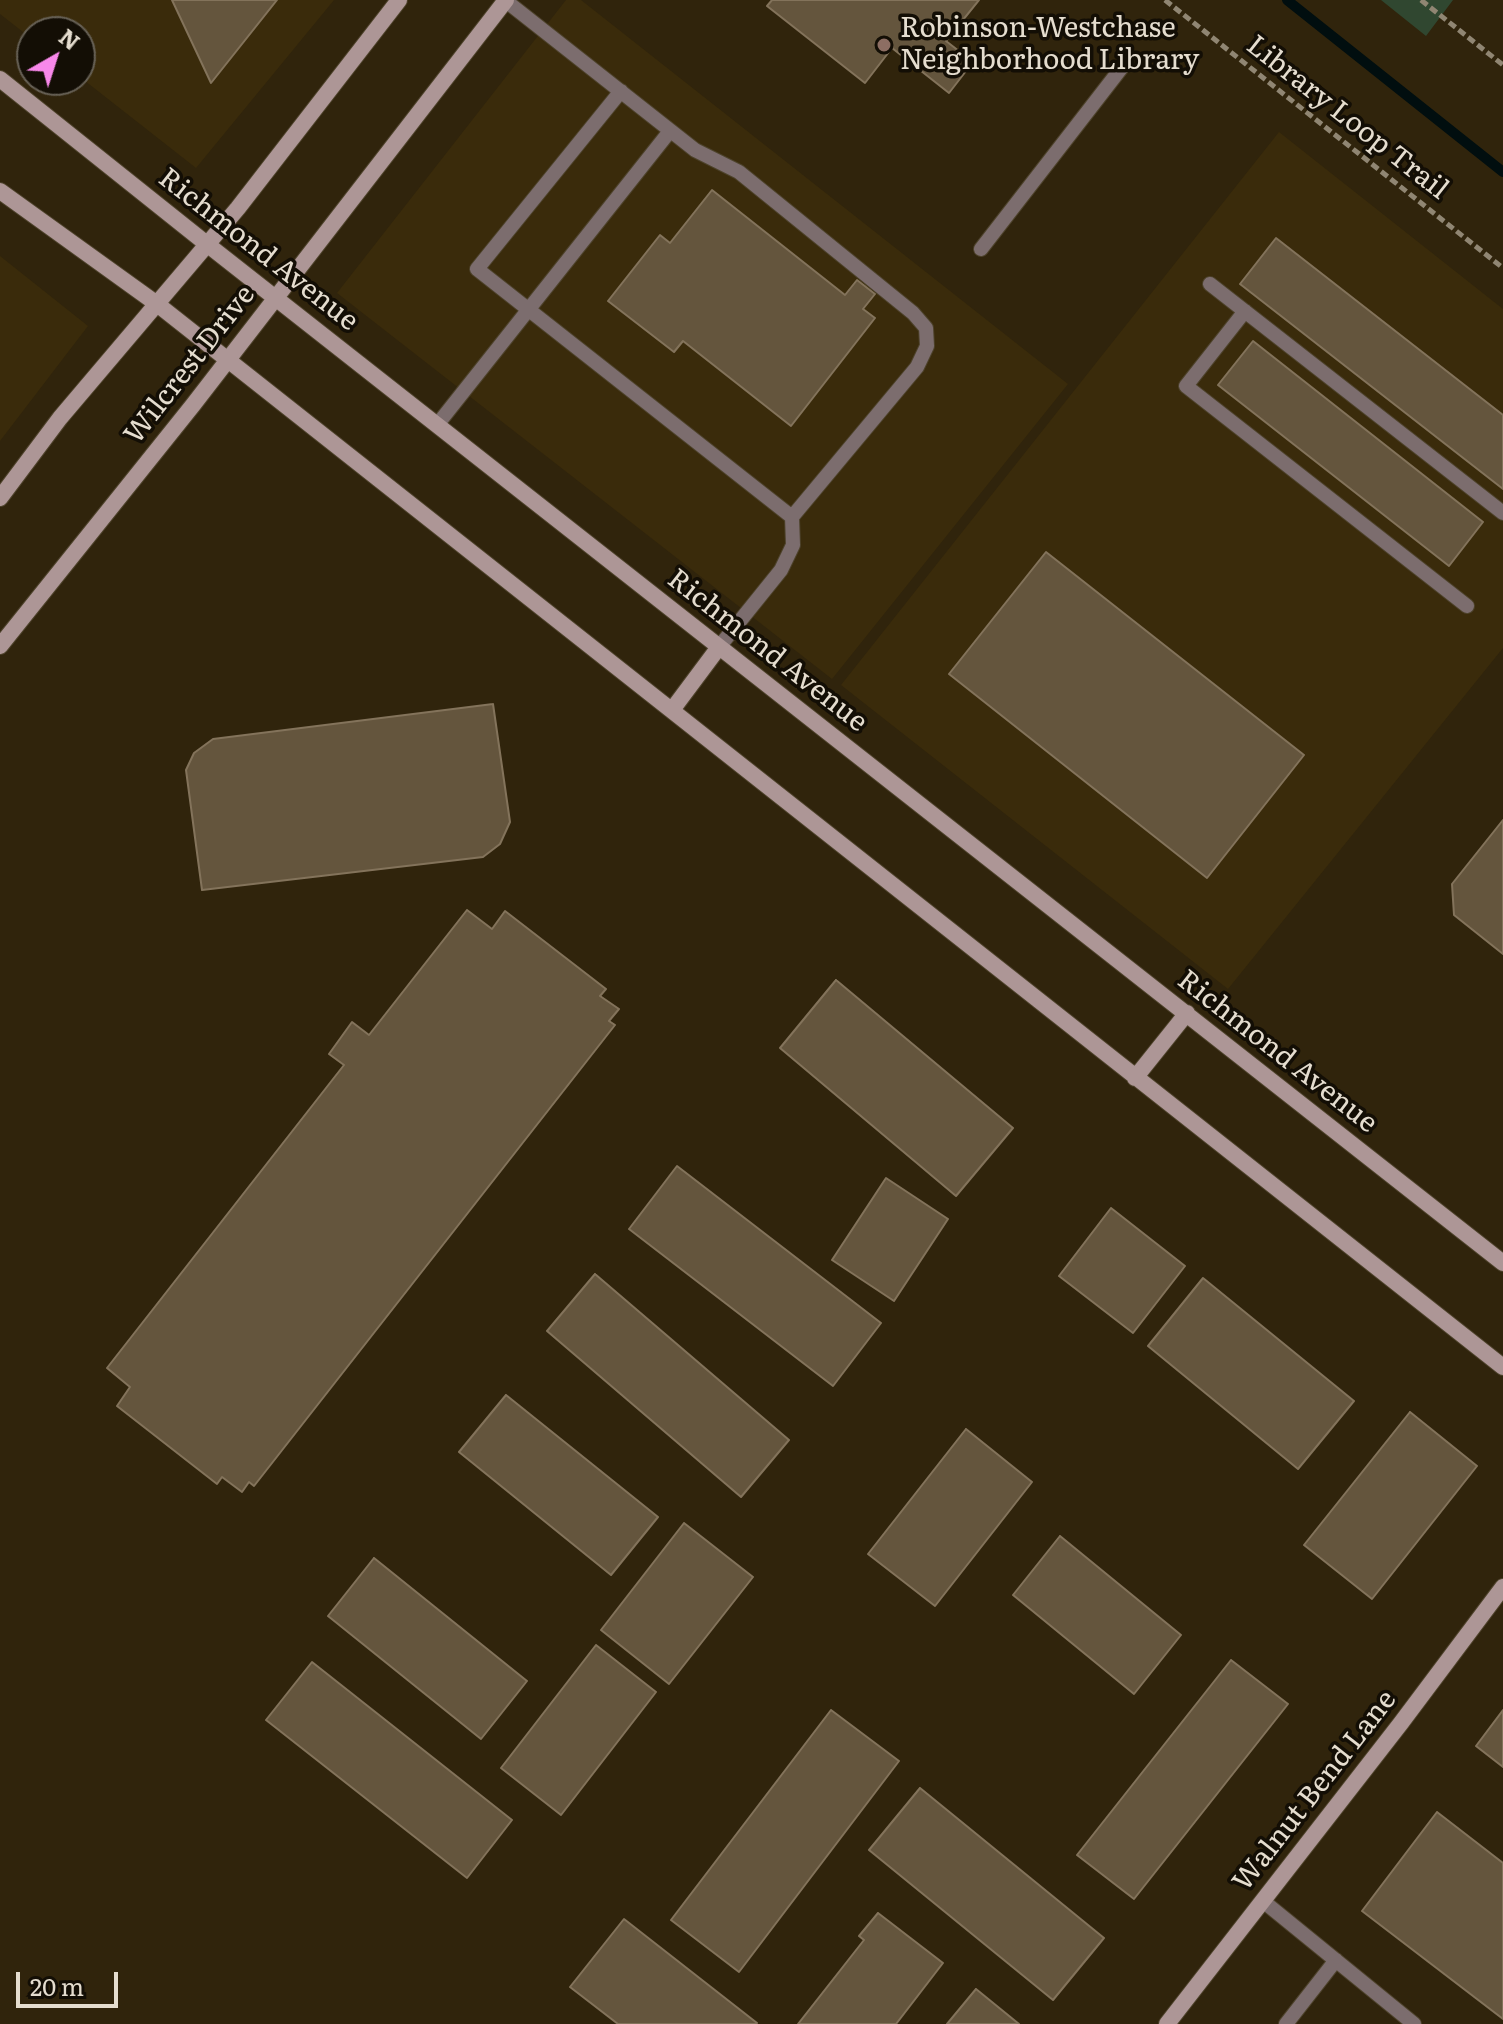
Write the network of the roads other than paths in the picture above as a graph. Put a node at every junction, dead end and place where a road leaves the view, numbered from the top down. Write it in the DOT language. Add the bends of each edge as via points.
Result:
graph roads {
  1 [pos="399,0"];
  2 [pos="506,0"];
  3 [pos="1126,62"];
  4 [pos="0,79"];
  5 [pos="621,91"];
  6 [pos="670,131"];
  7 [pos="0,191"];
  8 [pos="208,245"];
  9 [pos="981,249"];
  10 [pos="1210,284"];
  11 [pos="275,297"];
  12 [pos="157,304"];
  13 [pos="528,310"];
  14 [pos="1245,311"];
  15 [pos="228,360"];
  16 [pos="437,425"];
  17 [pos="0,498"];
  18 [pos="1503,513"];
  19 [pos="792,517"];
  20 [pos="1467,606"];
  21 [pos="0,646"];
  22 [pos="719,647"];
  23 [pos="672,710"];
  24 [pos="1187,1013"];
  25 [pos="1135,1078"];
  26 [pos="1503,1263"];
  27 [pos="1503,1367"];
  28 [pos="1503,1587"];
  29 [pos="1263,1901"];
  30 [pos="1336,1960"];
  31 [pos="1167,2024"];
  32 [pos="1286,2024"];
  33 [pos="1414,2024"];
  1 -- 8 [label="main road"];
  2 -- 5 [label="lane"];
  2 -- 11 [label="main road, Wilcrest Drive"];
  3 -- 9 [label="lane"];
  4 -- 8 [label="main road, Richmond Avenue"];
  5 -- 6 [label="lane"];
  5 -- 13 [label="lane" via="477,269"];
  6 -- 13 [label="lane"];
  6 -- 19 [label="lane" via="739,172 926,328 927,346 917,367"];
  7 -- 12 [label="main road"];
  8 -- 11 [label="main road, Richmond Avenue"];
  8 -- 12 [label="main road"];
  10 -- 14 [label="lane"];
  11 -- 15 [label="main road, Wilcrest Drive"];
  11 -- 16 [label="main road, Richmond Avenue"];
  12 -- 15 [label="main road"];
  12 -- 17 [label="main road"];
  13 -- 16 [label="lane"];
  13 -- 19 [label="lane"];
  14 -- 18 [label="lane"];
  14 -- 20 [label="lane" via="1186,386"];
  15 -- 21 [label="main road, Wilcrest Drive"];
  15 -- 23 [label="main road"];
  16 -- 22 [label="main road, Richmond Avenue"];
  19 -- 22 [label="lane" via="793,545 781,570"];
  22 -- 23 [label="main road"];
  22 -- 24 [label="main road, Richmond Avenue"];
  23 -- 25 [label="main road"];
  24 -- 25 [label="main road"];
  24 -- 26 [label="main road, Richmond Avenue"];
  25 -- 27 [label="main road"];
  28 -- 29 [label="main road, Walnut Bend Lane"];
  29 -- 30 [label="lane"];
  29 -- 31 [label="main road, Walnut Bend Lane"];
  30 -- 32 [label="lane"];
  30 -- 33 [label="lane"];
}
